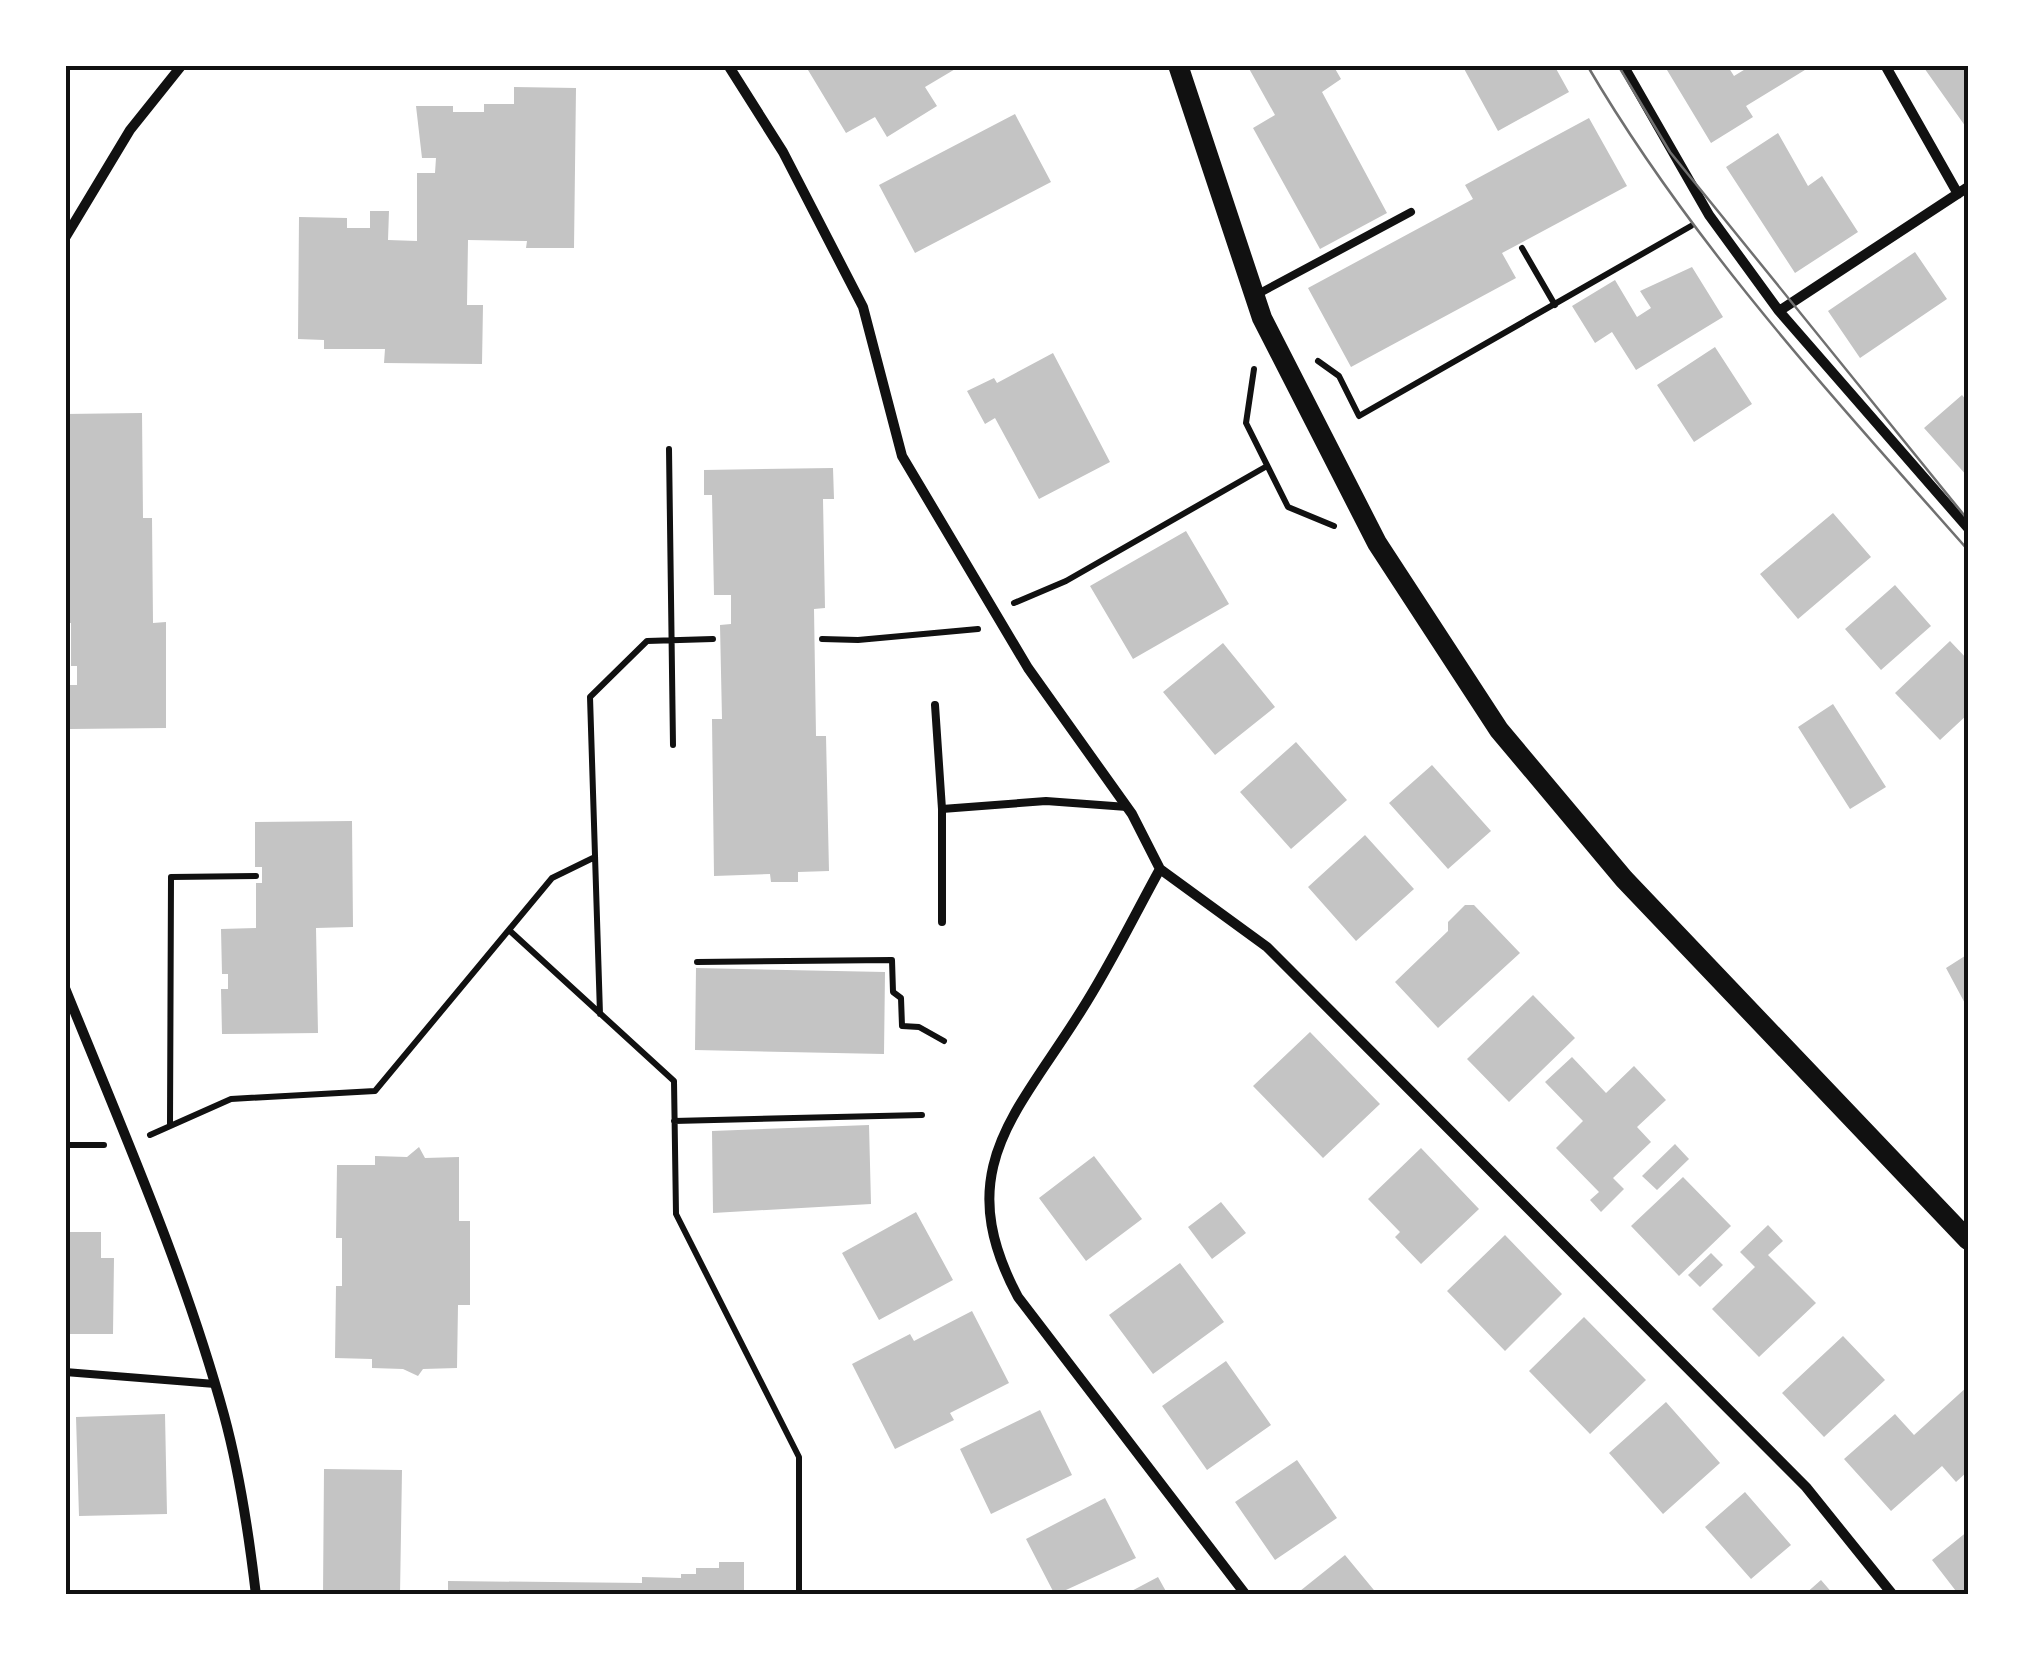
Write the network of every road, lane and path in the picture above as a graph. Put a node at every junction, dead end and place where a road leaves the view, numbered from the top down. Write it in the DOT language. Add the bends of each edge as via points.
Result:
graph roads {
  1 [pos="182,65"];
  2 [pos="728,65"];
  3 [pos="1178,65"];
  4 [pos="1623,65"];
  5 [pos="1885,65"];
  6 [pos="1963,190"];
  7 [pos="1411,212"];
  8 [pos="1709,215"];
  9 [pos="65,238"];
  10 [pos="1522,248"];
  11 [pos="1254,296"];
  12 [pos="1555,305"];
  13 [pos="1779,312"];
  14 [pos="1339,376"];
  15 [pos="1246,423"];
  16 [pos="669,450"];
  17 [pos="1267,466"];
  18 [pos="1288,507"];
  19 [pos="1968,528"];
  20 [pos="994,612"];
  21 [pos="713,639"];
  22 [pos="822,639"];
  23 [pos="671,640"];
  24 [pos="935,705"];
  25 [pos="672,745"];
  26 [pos="1126,807"];
  27 [pos="942,809"];
  28 [pos="595,857"];
  29 [pos="1160,869"];
  30 [pos="256,876"];
  31 [pos="942,922"];
  32 [pos="509,930"];
  33 [pos="697,962"];
  34 [pos="65,988"];
  35 [pos="600,1014"];
  36 [pos="944,1041"];
  37 [pos="922,1115"];
  38 [pos="674,1120"];
  39 [pos="170,1126"];
  40 [pos="128,1145"];
  41 [pos="65,1146"];
  42 [pos="1968,1240"];
  43 [pos="65,1372"];
  44 [pos="215,1384"];
  45 [pos="256,1595"];
  46 [pos="799,1595"];
  47 [pos="1246,1595"];
  48 [pos="1893,1595"];
  1 -- 9 [label="street" via="130,130"];
  2 -- 20 [label="street" via="783,152 863,307 902,456"];
  3 -- 11 [label="main road"];
  4 -- 8 [label="street"];
  5 -- 6 [label="street"];
  6 -- 13 [label="street"];
  7 -- 11 [label="lane"];
  8 -- 12 [label="path"];
  8 -- 13 [label="street"];
  10 -- 12 [label="path"];
  11 -- 42 [label="main road" via="1377,544 1499,730 1624,879"];
  12 -- 14 [label="path" via="1359,416"];
  13 -- 19 [label="street"];
  15 -- 17 [label="path"];
  16 -- 23 [label="path"];
  17 -- 18 [label="path"];
  17 -- 20 [label="path" via="1066,581"];
  20 -- 22 [label="path" via="988,626 967,632"];
  20 -- 26 [label="street"];
  21 -- 23 [label="path"];
  23 -- 25 [label="path"];
  23 -- 28 [label="path" via="648,641 590,697"];
  24 -- 27 [label="lane"];
  26 -- 27 [label="lane" via="1046,801"];
  26 -- 29 [label="street"];
  27 -- 31 [label="lane"];
  28 -- 32 [label="path" via="552,878"];
  28 -- 35 [label="path"];
  29 -- 47 [label="street" via="999,1144 989,1226 1018,1296"];
  29 -- 48 [label="street" via="1267,948 1806,1487"];
  30 -- 39 [label="path" via="171,877"];
  32 -- 35 [label="path"];
  32 -- 39 [label="path" via="375,1091 232,1099"];
  33 -- 36 [label="path" via="892,960 902,1026"];
  34 -- 40 [label="street"];
  35 -- 38 [label="path" via="674,1081"];
  37 -- 38 [label="path"];
  38 -- 46 [label="path" via="676,1214 799,1457"];
  39 -- 40 [label="path"];
  40 -- 41 [label="path"];
  40 -- 44 [label="street"];
  43 -- 44 [label="lane"];
  44 -- 45 [label="street" via="242,1494"];
}
